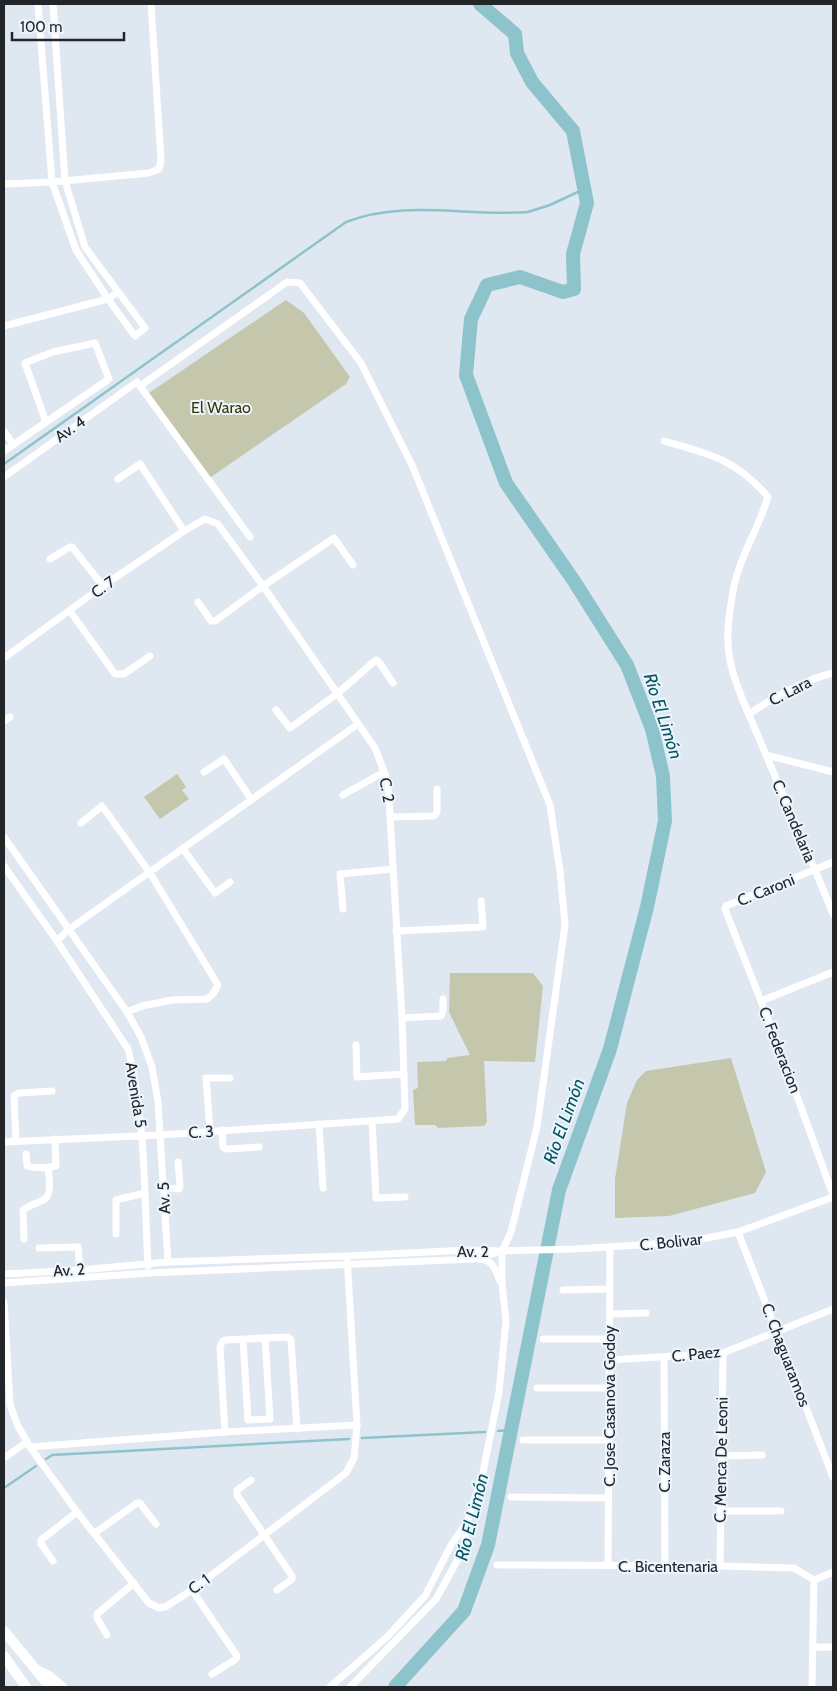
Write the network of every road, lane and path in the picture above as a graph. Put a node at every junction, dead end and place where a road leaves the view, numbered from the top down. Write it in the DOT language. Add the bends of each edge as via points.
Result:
graph roads {
  1 [pos="38,4"];
  2 [pos="52,4"];
  3 [pos="151,4"];
  4 [pos="65,181"];
  5 [pos="52,182"];
  6 [pos="4,184"];
  7 [pos="118,292"];
  8 [pos="108,299"];
  9 [pos="4,326"];
  10 [pos="138,384"];
  11 [pos="46,422"];
  12 [pos="4,431"];
  13 [pos="664,441"];
  14 [pos="13,444"];
  15 [pos="4,451"];
  16 [pos="4,477"];
  17 [pos="118,479"];
  18 [pos="205,519"];
  19 [pos="184,530"];
  20 [pos="250,537"];
  21 [pos="50,559"];
  22 [pos="353,565"];
  23 [pos="103,586"];
  24 [pos="263,586"];
  25 [pos="198,602"];
  26 [pos="70,611"];
  27 [pos="150,656"];
  28 [pos="4,658"];
  29 [pos="833,673"];
  30 [pos="393,683"];
  31 [pos="338,693"];
  32 [pos="276,710"];
  33 [pos="749,714"];
  34 [pos="358,724"];
  35 [pos="766,755"];
  36 [pos="204,772"];
  37 [pos="384,772"];
  38 [pos="833,772"];
  39 [pos="437,788"];
  40 [pos="343,795"];
  41 [pos="251,800"];
  42 [pos="391,816"];
  43 [pos="80,822"];
  44 [pos="4,837"];
  45 [pos="183,848"];
  46 [pos="833,862"];
  47 [pos="4,866"];
  48 [pos="393,869"];
  49 [pos="815,870"];
  50 [pos="150,873"];
  51 [pos="230,882"];
  52 [pos="481,901"];
  53 [pos="726,906"];
  54 [pos="343,908"];
  55 [pos="833,914"];
  56 [pos="68,930"];
  57 [pos="396,931"];
  58 [pos="57,941"];
  59 [pos="833,972"];
  60 [pos="443,999"];
  61 [pos="761,1001"];
  62 [pos="127,1012"];
  63 [pos="402,1018"];
  64 [pos="356,1045"];
  65 [pos="404,1074"];
  66 [pos="230,1078"];
  67 [pos="52,1092"];
  68 [pos="398,1119"];
  69 [pos="372,1121"];
  70 [pos="318,1124"];
  71 [pos="222,1130"];
  72 [pos="210,1131"];
  73 [pos="160,1135"];
  74 [pos="142,1136"];
  75 [pos="56,1139"];
  76 [pos="4,1142"];
  77 [pos="16,1142"];
  78 [pos="259,1146"];
  79 [pos="26,1154"];
  80 [pos="178,1162"];
  81 [pos="48,1168"];
  82 [pos="163,1188"];
  83 [pos="322,1188"];
  84 [pos="145,1193"];
  85 [pos="833,1196"];
  86 [pos="405,1197"];
  87 [pos="738,1232"];
  88 [pos="116,1234"];
  89 [pos="24,1239"];
  90 [pos="610,1247"];
  91 [pos="39,1248"];
  92 [pos="502,1251"];
  93 [pos="347,1256"];
  94 [pos="473,1259"];
  95 [pos="168,1262"];
  96 [pos="148,1263"];
  97 [pos="347,1265"];
  98 [pos="80,1270"];
  99 [pos="149,1273"];
  100 [pos="4,1274"];
  101 [pos="4,1283"];
  102 [pos="502,1283"];
  103 [pos="563,1290"];
  104 [pos="610,1290"];
  105 [pos="4,1302"];
  106 [pos="833,1309"];
  107 [pos="646,1313"];
  108 [pos="610,1314"];
  109 [pos="777,1331"];
  110 [pos="264,1338"];
  111 [pos="544,1339"];
  112 [pos="609,1339"];
  113 [pos="244,1340"];
  114 [pos="723,1353"];
  115 [pos="5,1355"];
  116 [pos="664,1358"];
  117 [pos="610,1360"];
  118 [pos="536,1388"];
  119 [pos="610,1388"];
  120 [pos="356,1425"];
  121 [pos="297,1429"];
  122 [pos="225,1432"];
  123 [pos="523,1440"];
  124 [pos="609,1440"];
  125 [pos="29,1445"];
  126 [pos="762,1455"];
  127 [pos="721,1456"];
  128 [pos="4,1458"];
  129 [pos="833,1478"];
  130 [pos="251,1480"];
  131 [pos="511,1497"];
  132 [pos="608,1498"];
  133 [pos="720,1511"];
  134 [pos="781,1511"];
  135 [pos="77,1512"];
  136 [pos="468,1520"];
  137 [pos="156,1524"];
  138 [pos="94,1533"];
  139 [pos="264,1535"];
  140 [pos="53,1561"];
  141 [pos="497,1565"];
  142 [pos="608,1566"];
  143 [pos="664,1566"];
  144 [pos="720,1566"];
  145 [pos="833,1572"];
  146 [pos="814,1580"];
  147 [pos="134,1583"];
  148 [pos="192,1590"];
  149 [pos="277,1590"];
  150 [pos="4,1631"];
  151 [pos="107,1635"];
  152 [pos="813,1646"];
  153 [pos="833,1647"];
  154 [pos="4,1656"];
  155 [pos="34,1670"];
  156 [pos="212,1674"];
  157 [pos="26,1687"];
  158 [pos="50,1687"];
  159 [pos="62,1687"];
  160 [pos="330,1687"];
  161 [pos="350,1687"];
  162 [pos="812,1687"];
  1 -- 5 [label="street"];
  2 -- 4 [label="street"];
  3 -- 4 [label="street" via="159,170"];
  4 -- 5 [label="street"];
  4 -- 7 [label="street" via="85,247"];
  5 -- 6 [label="street"];
  5 -- 8 [label="street" via="76,250"];
  7 -- 8 [label="street"];
  7 -- 8 [label="street" via="145,328 135,336"];
  8 -- 9 [label="street"];
  10 -- 16 [label="street, Av. 4"];
  10 -- 20 [label="street"];
  10 -- 92 [label="street, Av. 4" via="287,282 300,283 361,363 412,465 550,805 560,872 565,925 537,1127 511,1232"];
  11 -- 11 [label="street, Av. 4" via="25,363 53,352 95,343 110,379"];
  11 -- 14 [label="street, Av. 4"];
  12 -- 14 [label="street"];
  13 -- 33 [label="street" via="715,456 737,468 768,497 738,569 728,629 732,670"];
  14 -- 15 [label="street, Av. 4"];
  17 -- 19 [label="street" via="140,464"];
  18 -- 19 [label="street, C. 7"];
  18 -- 24 [label="street, C. 2" via="218,524"];
  19 -- 23 [label="street, C. 7"];
  21 -- 23 [label="street" via="72,547"];
  22 -- 24 [label="street" via="334,538"];
  23 -- 26 [label="street, C. 7"];
  24 -- 25 [label="street" via="215,621"];
  24 -- 31 [label="street, C. 2"];
  26 -- 27 [label="street" via="115,674 124,674"];
  26 -- 28 [label="street, C. 7"];
  29 -- 33 [label="street, C. Lara" via="773,698"];
  30 -- 31 [label="street" via="376,660"];
  31 -- 32 [label="street" via="290,728"];
  31 -- 34 [label="street, C. 2"];
  33 -- 35 [label="street"];
  34 -- 37 [label="street, C. 2" via="375,748"];
  34 -- 41 [label="street"];
  35 -- 38 [label="street"];
  35 -- 49 [label="street, C. Candelaria"];
  36 -- 41 [label="street" via="224,759"];
  37 -- 40 [label="street"];
  37 -- 42 [label="street, C. 2"];
  39 -- 42 [label="street" via="437,812 434,816"];
  41 -- 45 [label="street"];
  42 -- 48 [label="street, C. 2"];
  43 -- 50 [label="street" via="102,806"];
  44 -- 56 [label="street, Avenida 5"];
  45 -- 50 [label="street"];
  45 -- 51 [label="street" via="214,893"];
  46 -- 49 [label="street, C. Caroni"];
  47 -- 58 [label="street, Avenida 5"];
  48 -- 54 [label="street" via="340,874"];
  48 -- 57 [label="street, C. 2"];
  49 -- 53 [label="street, C. Caroni"];
  49 -- 55 [label="street, C. Candelaria"];
  50 -- 56 [label="street"];
  50 -- 62 [label="street" via="218,985 207,998 172,1000"];
  52 -- 57 [label="street" via="483,927"];
  53 -- 61 [label="street, C. Federacion"];
  56 -- 58 [label="street"];
  56 -- 62 [label="street, Avenida 5"];
  57 -- 63 [label="street, C. 2"];
  58 -- 74 [label="street, Avenida 5" via="128,1049"];
  59 -- 61 [label="street"];
  60 -- 63 [label="street" via="441,1016"];
  61 -- 85 [label="street, C. Federacion"];
  62 -- 73 [label="street, Avenida 5" via="152,1067"];
  63 -- 65 [label="street, C. 2"];
  64 -- 65 [label="street" via="357,1077"];
  65 -- 68 [label="street, C. 2" via="405,1109"];
  66 -- 72 [label="street" via="206,1078"];
  67 -- 77 [label="street" via="14,1096"];
  68 -- 69 [label="street, C. 3"];
  69 -- 70 [label="street, C. 3"];
  69 -- 86 [label="street" via="376,1198"];
  70 -- 71 [label="street, C. 3"];
  70 -- 83 [label="street"];
  71 -- 72 [label="street, C. 3"];
  71 -- 78 [label="street" via="223,1147 226,1149"];
  72 -- 73 [label="street, C. 3"];
  73 -- 74 [label="street, C. 3"];
  73 -- 82 [label="street, Av. 5"];
  74 -- 75 [label="street, C. 3"];
  74 -- 84 [label="street, Avenida 5"];
  75 -- 77 [label="street, C. 3"];
  75 -- 81 [label="street" via="56,1166"];
  76 -- 77 [label="street, C. 3"];
  79 -- 81 [label="street" via="27,1166"];
  80 -- 82 [label="street" via="180,1186 178,1189"];
  81 -- 89 [label="street" via="47,1198 23,1210"];
  82 -- 95 [label="street, Av. 5"];
  84 -- 88 [label="street" via="116,1200"];
  84 -- 96 [label="street, Avenida 5"];
  85 -- 87 [label="street, C. Bolivar"];
  87 -- 90 [label="street, C. Bolivar" via="686,1242"];
  87 -- 109 [label="street, C. Chaguaramos"];
  90 -- 92 [label="street, C. Bolivar"];
  90 -- 104 [label="street, C. Jose Casanova Godoy"];
  91 -- 98 [label="street" via="78,1247"];
  92 -- 93 [label="street, Av. 2"];
  92 -- 94 [label="street, Av. 2"];
  92 -- 102 [label="street"];
  93 -- 95 [label="street, Av. 2"];
  93 -- 97 [label="street, C. 1"];
  94 -- 97 [label="street, Av. 2"];
  94 -- 102 [label="street" via="490,1262"];
  95 -- 96 [label="street, Av. 2"];
  96 -- 98 [label="street, Av. 2"];
  96 -- 99 [label="street, Avenida 5"];
  97 -- 99 [label="street, Av. 2"];
  97 -- 120 [label="street, C. 1"];
  98 -- 100 [label="street, Av. 2"];
  99 -- 101 [label="street, Av. 2"];
  102 -- 136 [label="street" via="506,1321 499,1392 483,1472"];
  103 -- 104 [label="street"];
  104 -- 108 [label="street, C. Jose Casanova Godoy"];
  105 -- 115 [label="street, C. 1"];
  106 -- 109 [label="street, C. Paez"];
  107 -- 108 [label="street"];
  108 -- 112 [label="street, C. Jose Casanova Godoy"];
  109 -- 114 [label="street, C. Paez"];
  109 -- 129 [label="street, C. Chaguaramos"];
  110 -- 113 [label="street"];
  110 -- 113 [label="street" via="270,1419 248,1420"];
  110 -- 121 [label="street" via="288,1337 292,1340"];
  111 -- 112 [label="street"];
  112 -- 117 [label="street, C. Jose Casanova Godoy"];
  113 -- 122 [label="street" via="226,1340 220,1347"];
  114 -- 116 [label="street, C. Paez"];
  114 -- 127 [label="street, C. Menca De Leoni"];
  115 -- 125 [label="street, C. 1" via="10,1405"];
  116 -- 117 [label="street, C. Paez"];
  116 -- 143 [label="street, C. Zaraza"];
  117 -- 119 [label="street, C. Jose Casanova Godoy"];
  118 -- 119 [label="street"];
  119 -- 124 [label="street, C. Jose Casanova Godoy"];
  120 -- 121 [label="street"];
  120 -- 139 [label="street, C. 1" via="354,1458 346,1473"];
  121 -- 122 [label="street"];
  122 -- 125 [label="street"];
  123 -- 124 [label="street"];
  124 -- 132 [label="street, C. Jose Casanova Godoy"];
  125 -- 128 [label="street"];
  125 -- 135 [label="street, C. 1"];
  126 -- 127 [label="street"];
  127 -- 133 [label="street, C. Menca De Leoni"];
  130 -- 139 [label="street" via="236,1495"];
  131 -- 132 [label="street"];
  132 -- 142 [label="street, C. Jose Casanova Godoy"];
  133 -- 134 [label="street"];
  133 -- 144 [label="street, C. Menca De Leoni"];
  135 -- 138 [label="street, C. 1"];
  135 -- 140 [label="street" via="41,1540"];
  136 -- 160 [label="street" via="425,1596 387,1637"];
  136 -- 161 [label="street" via="463,1550 436,1599"];
  137 -- 138 [label="street" via="137,1503"];
  138 -- 147 [label="street, C. 1"];
  139 -- 148 [label="street, C. 1"];
  139 -- 149 [label="street" via="292,1576"];
  141 -- 142 [label="street, C. Bicentenaria"];
  142 -- 143 [label="street, C. Bicentenaria"];
  143 -- 144 [label="street, C. Bicentenaria"];
  144 -- 146 [label="street, C. Bicentenaria" via="794,1568"];
  145 -- 146 [label="street"];
  146 -- 152 [label="street"];
  147 -- 148 [label="street, C. 1" via="149,1603 159,1608"];
  147 -- 151 [label="street" via="97,1614 96,1618"];
  148 -- 156 [label="street" via="237,1656"];
  150 -- 155 [label="main road"];
  152 -- 153 [label="street"];
  152 -- 162 [label="street"];
  154 -- 157 [label="main road"];
  155 -- 158 [label="main road"];
  155 -- 159 [label="main road" via="49,1676"];
}
